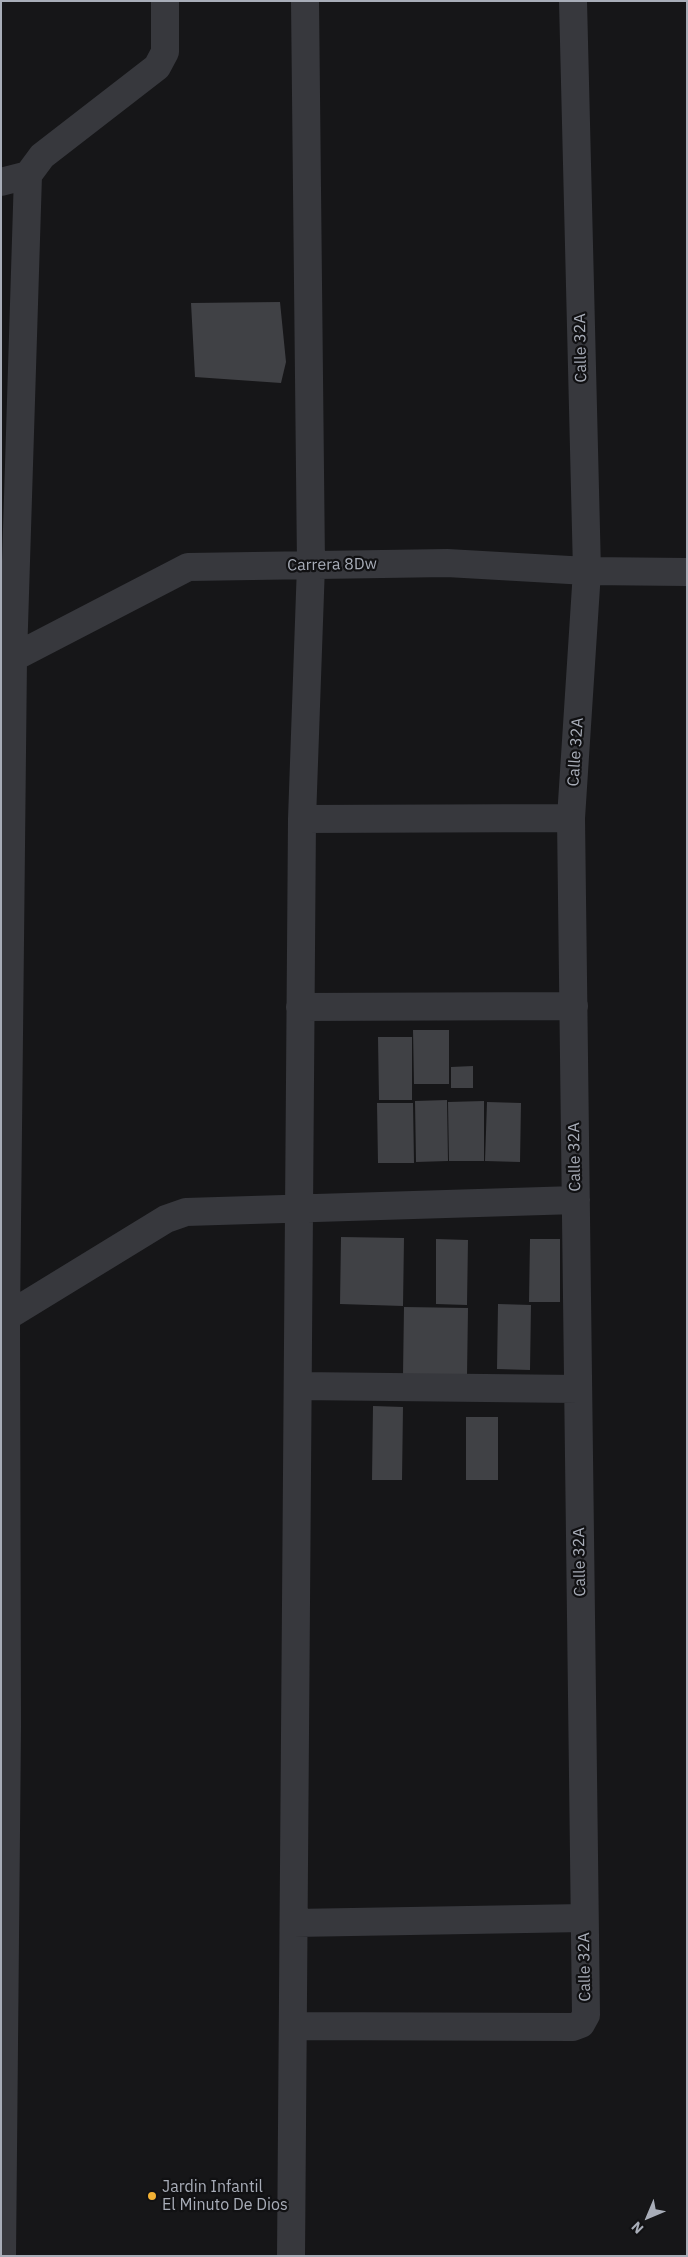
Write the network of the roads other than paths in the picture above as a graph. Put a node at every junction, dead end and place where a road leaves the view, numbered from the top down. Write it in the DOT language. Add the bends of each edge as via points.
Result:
graph roads {
  1 [pos="165,1"];
  2 [pos="305,1"];
  3 [pos="573,1"];
  4 [pos="28,175"];
  5 [pos="1,182"];
  6 [pos="311,565"];
  7 [pos="587,571"];
  8 [pos="687,572"];
  9 [pos="7,661"];
  10 [pos="302,818"];
  11 [pos="571,818"];
  12 [pos="574,1006"];
  13 [pos="300,1008"];
  14 [pos="576,1200"];
  15 [pos="299,1210"];
  16 [pos="6,1317"];
  17 [pos="298,1386"];
  18 [pos="578,1389"];
  19 [pos="584,1918"];
  20 [pos="294,1923"];
  21 [pos="293,2026"];
  22 [pos="2,2256"];
  23 [pos="291,2256"];
  1 -- 4 [label="street" via="165,52 157,67 42,156"];
  2 -- 6 [label="street"];
  3 -- 7 [label="street, Calle 32A"];
  4 -- 5 [label="street"];
  4 -- 9 [label="street"];
  6 -- 7 [label="street, Carrera 8Dw" via="446,563"];
  6 -- 9 [label="street, Carrera 8Dw" via="188,567"];
  6 -- 10 [label="street"];
  7 -- 8 [label="street, Carrera 8Dw"];
  7 -- 11 [label="street, Calle 32A"];
  9 -- 16 [label="street"];
  10 -- 11 [label="street"];
  10 -- 13 [label="street"];
  11 -- 12 [label="street, Calle 32A"];
  12 -- 13 [label="street"];
  12 -- 14 [label="street, Calle 32A"];
  13 -- 15 [label="street"];
  14 -- 15 [label="street"];
  14 -- 18 [label="street, Calle 32A"];
  15 -- 16 [label="street" via="208,1210 186,1212 166,1219"];
  15 -- 17 [label="street"];
  16 -- 22 [label="street" via="8,1726"];
  17 -- 18 [label="street"];
  17 -- 20 [label="street"];
  18 -- 19 [label="street, Calle 32A"];
  19 -- 20 [label="street"];
  19 -- 21 [label="street, Calle 32A" via="586,2014 581,2024 573,2027"];
  20 -- 21 [label="street"];
  21 -- 23 [label="street"];
}
